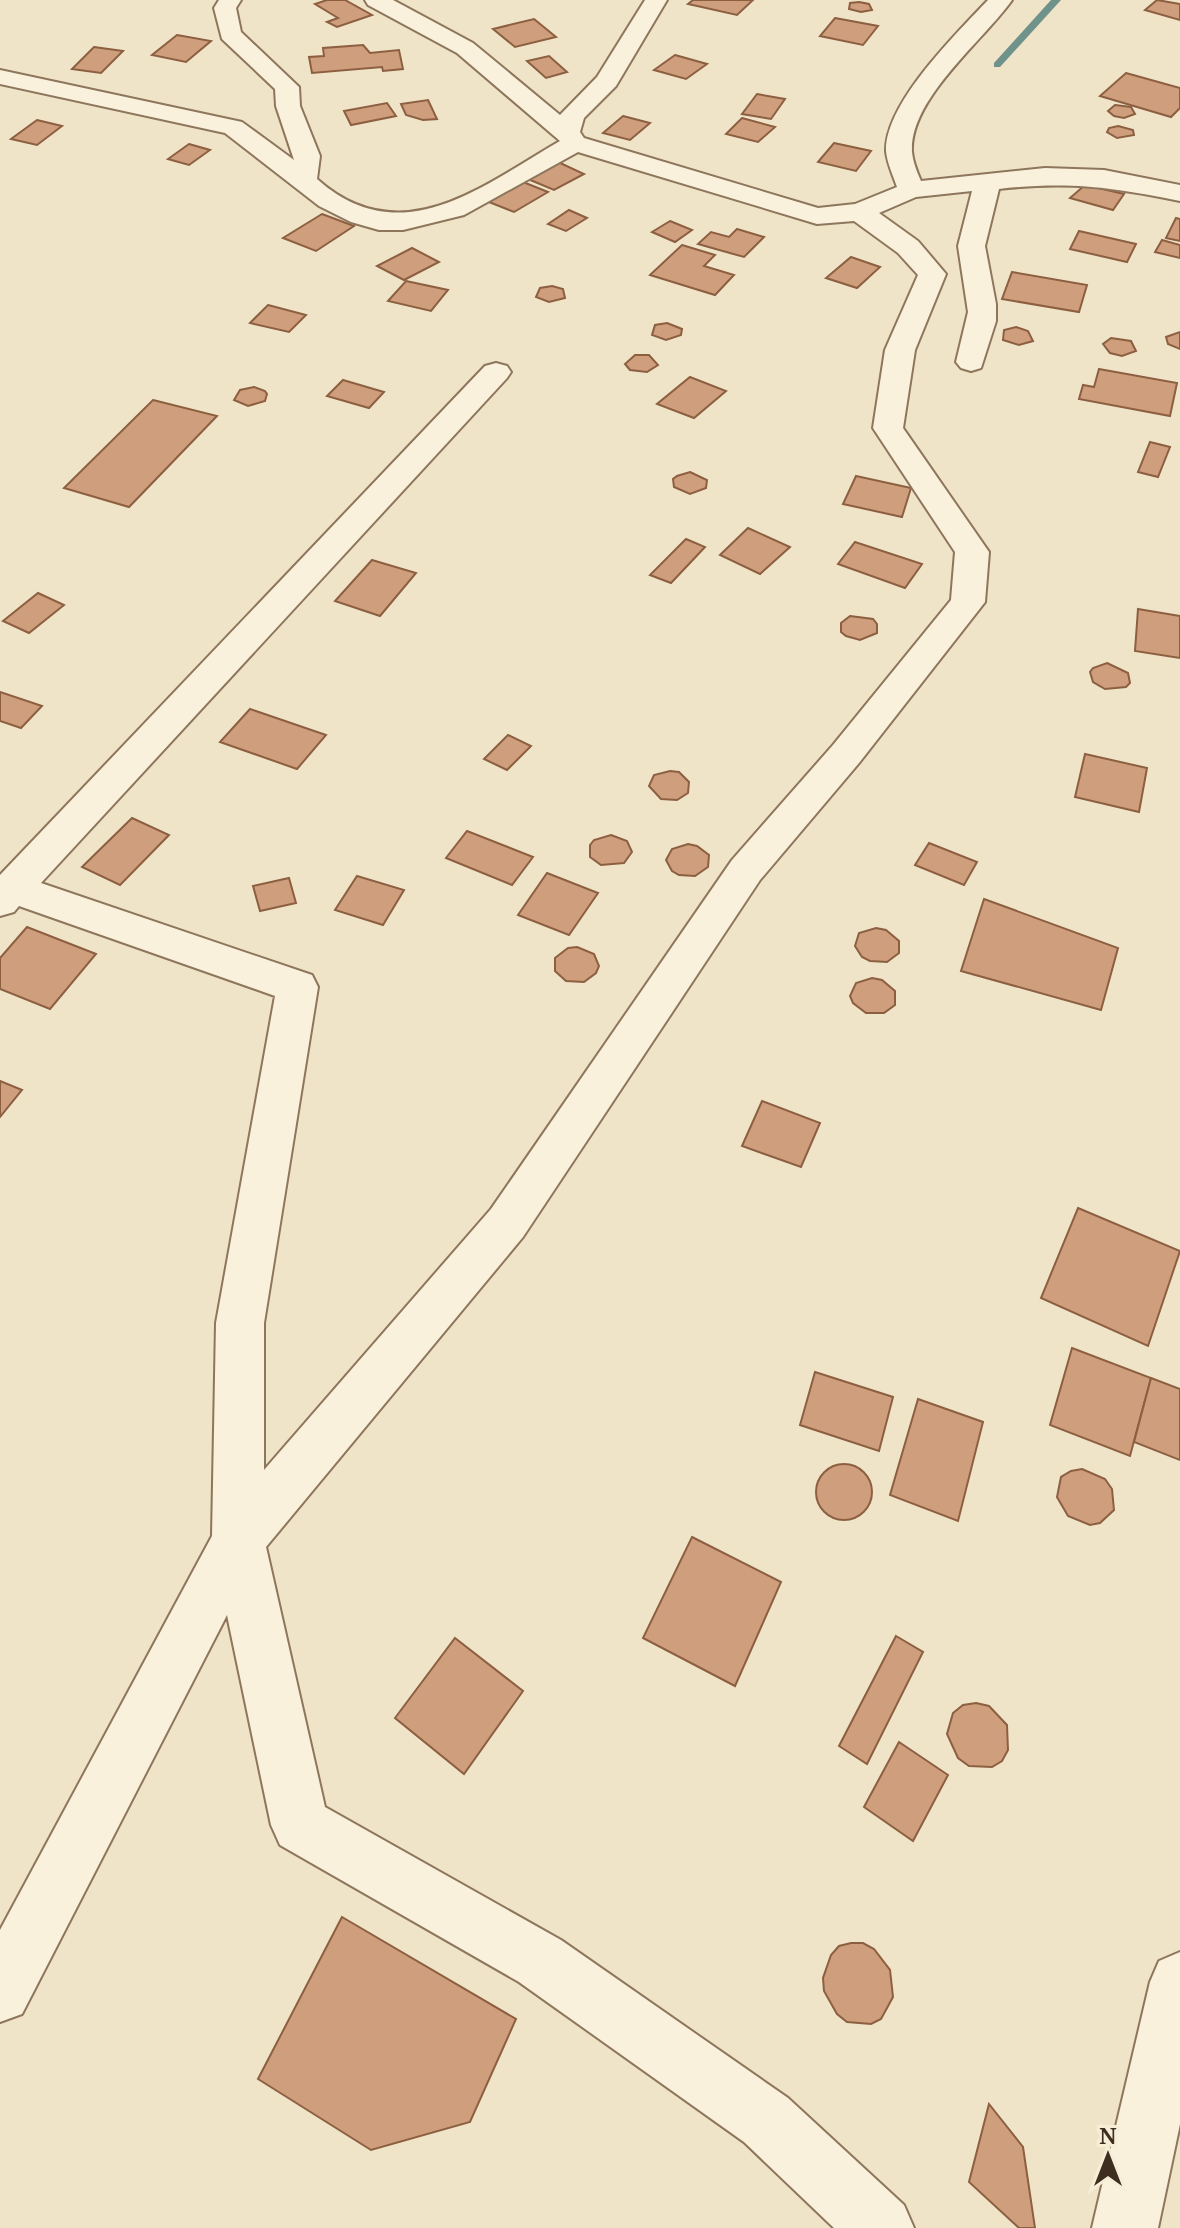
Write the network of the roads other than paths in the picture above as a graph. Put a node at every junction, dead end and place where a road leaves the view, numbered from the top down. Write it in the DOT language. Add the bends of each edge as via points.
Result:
graph roads {
  1 [pos="230,0"];
  2 [pos="376,0"];
  3 [pos="656,0"];
  4 [pos="1001,0"];
  5 [pos="0,77"];
  6 [pos="571,138"];
  7 [pos="304,181"];
  8 [pos="986,184"];
  9 [pos="911,190"];
  10 [pos="1180,193"];
  11 [pos="860,212"];
  12 [pos="971,362"];
  13 [pos="496,372"];
  14 [pos="6,894"];
  15 [pos="238,1540"];
  16 [pos="1180,1982"];
  17 [pos="0,1992"];
  18 [pos="881,2228"];
  19 [pos="1125,2228"];
  1 -- 7 [label="street" via="225,8 230,34 287,87 288,106 307,156"];
  2 -- 6 [label="street" via="465,48"];
  3 -- 6 [label="street" via="607,81 572,116"];
  4 -- 9 [label="street" via="937,73 905,122 899,150"];
  5 -- 7 [label="street" via="233,127"];
  6 -- 7 [label="street" via="456,208 415,221 360,216 316,194"];
  6 -- 11 [label="street" via="817,216"];
  8 -- 9 [label="street"];
  8 -- 10 [label="street" via="1045,176 1104,178"];
  8 -- 12 [label="street" via="972,239 983,326"];
  9 -- 11 [label="street"];
  11 -- 15 [label="street" via="908,247 932,274 900,350 888,428 972,552 968,602 746,870 507,1223"];
  13 -- 14 [label="street"];
  14 -- 15 [label="street" via="297,987 240,1323"];
  15 -- 17 [label="street"];
  15 -- 18 [label="street" via="300,1825 540,1961 766,2120"];
  16 -- 19 [label="street"];
}
